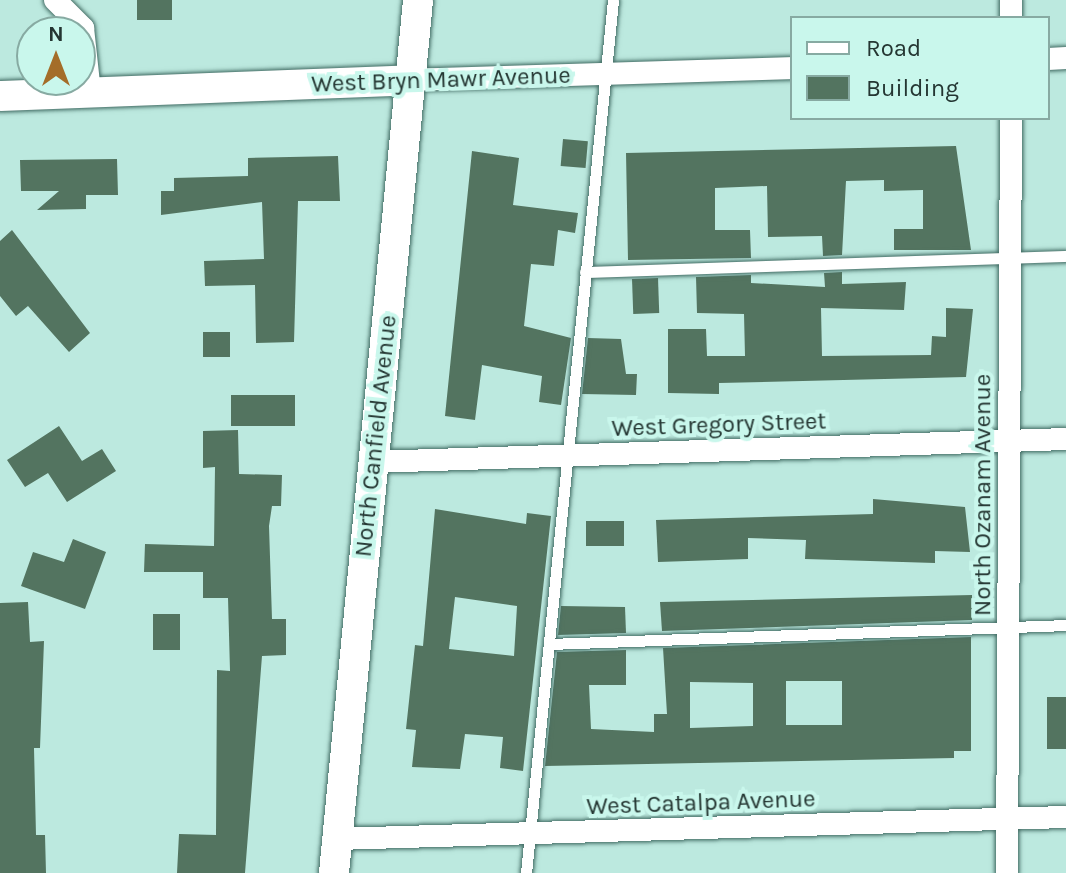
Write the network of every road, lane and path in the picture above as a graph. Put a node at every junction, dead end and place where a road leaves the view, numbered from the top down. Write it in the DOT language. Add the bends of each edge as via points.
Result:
graph roads {
  1 [pos="55,0"];
  2 [pos="418,0"];
  3 [pos="613,0"];
  4 [pos="71,16"];
  5 [pos="790,68"];
  6 [pos="605,75"];
  7 [pos="410,80"];
  8 [pos="96,92"];
  9 [pos="1011,120"];
  10 [pos="1066,256"];
  11 [pos="1010,258"];
  12 [pos="585,272"];
  13 [pos="1066,439"];
  14 [pos="1009,441"];
  15 [pos="567,456"];
  16 [pos="373,462"];
  17 [pos="1066,625"];
  18 [pos="1008,627"];
  19 [pos="549,644"];
  20 [pos="1066,817"];
  21 [pos="1007,819"];
  22 [pos="530,834"];
  23 [pos="337,839"];
  24 [pos="334,873"];
  25 [pos="526,873"];
  26 [pos="1007,873"];
  1 -- 4 [label="street"];
  2 -- 7 [label="street, North Canfield Avenue"];
  3 -- 6 [label="lane"];
  5 -- 6 [label="street, West Bryn Mawr Avenue"];
  6 -- 7 [label="street, West Bryn Mawr Avenue"];
  6 -- 12 [label="lane"];
  7 -- 8 [label="street, West Bryn Mawr Avenue"];
  7 -- 16 [label="street, North Canfield Avenue"];
  9 -- 11 [label="street, North Ozanam Avenue"];
  10 -- 11 [label="lane"];
  11 -- 12 [label="lane"];
  11 -- 14 [label="street, North Ozanam Avenue"];
  12 -- 15 [label="lane"];
  13 -- 14 [label="street, West Gregory Street"];
  14 -- 15 [label="street, West Gregory Street"];
  14 -- 18 [label="street, North Ozanam Avenue"];
  15 -- 16 [label="street, West Gregory Street"];
  15 -- 19 [label="lane"];
  16 -- 23 [label="street, North Canfield Avenue"];
  17 -- 18 [label="lane"];
  18 -- 19 [label="lane"];
  18 -- 21 [label="street, North Ozanam Avenue"];
  19 -- 22 [label="lane"];
  20 -- 21 [label="street, West Catalpa Avenue"];
  21 -- 22 [label="street, West Catalpa Avenue"];
  21 -- 26 [label="street, North Ozanam Avenue"];
  22 -- 23 [label="street, West Catalpa Avenue"];
  22 -- 25 [label="lane"];
  23 -- 24 [label="street, North Canfield Avenue"];
}
